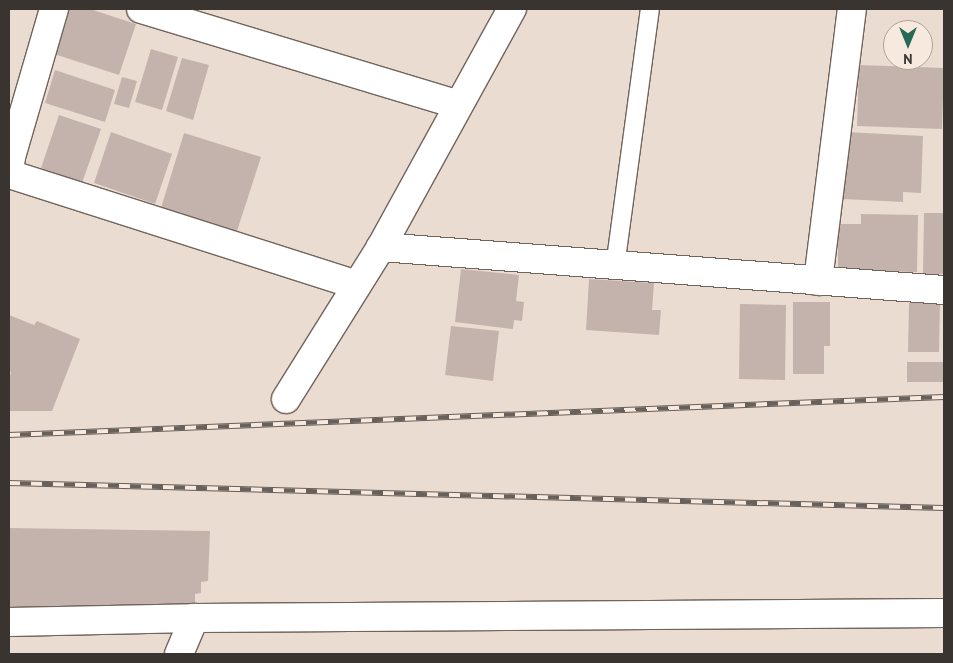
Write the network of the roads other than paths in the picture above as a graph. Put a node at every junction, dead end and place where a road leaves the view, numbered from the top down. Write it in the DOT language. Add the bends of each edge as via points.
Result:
graph roads {
  1 [pos="54,9"];
  2 [pos="141,9"];
  3 [pos="512,9"];
  4 [pos="650,9"];
  5 [pos="852,9"];
  6 [pos="458,105"];
  7 [pos="9,166"];
  8 [pos="381,247"];
  9 [pos="615,267"];
  10 [pos="818,281"];
  11 [pos="356,285"];
  12 [pos="944,290"];
  13 [pos="286,399"];
  14 [pos="944,613"];
  15 [pos="194,618"];
  16 [pos="9,622"];
  17 [pos="179,654"];
  1 -- 7 [label="street"];
  2 -- 6 [label="street"];
  3 -- 6 [label="street"];
  4 -- 9 [label="lane"];
  5 -- 10 [label="street"];
  6 -- 8 [label="street"];
  7 -- 11 [label="street"];
  8 -- 9 [label="street"];
  8 -- 11 [label="street"];
  9 -- 10 [label="street"];
  10 -- 12 [label="street"];
  11 -- 13 [label="street"];
  14 -- 15 [label="street"];
  15 -- 16 [label="street"];
  15 -- 17 [label="street"];
}
